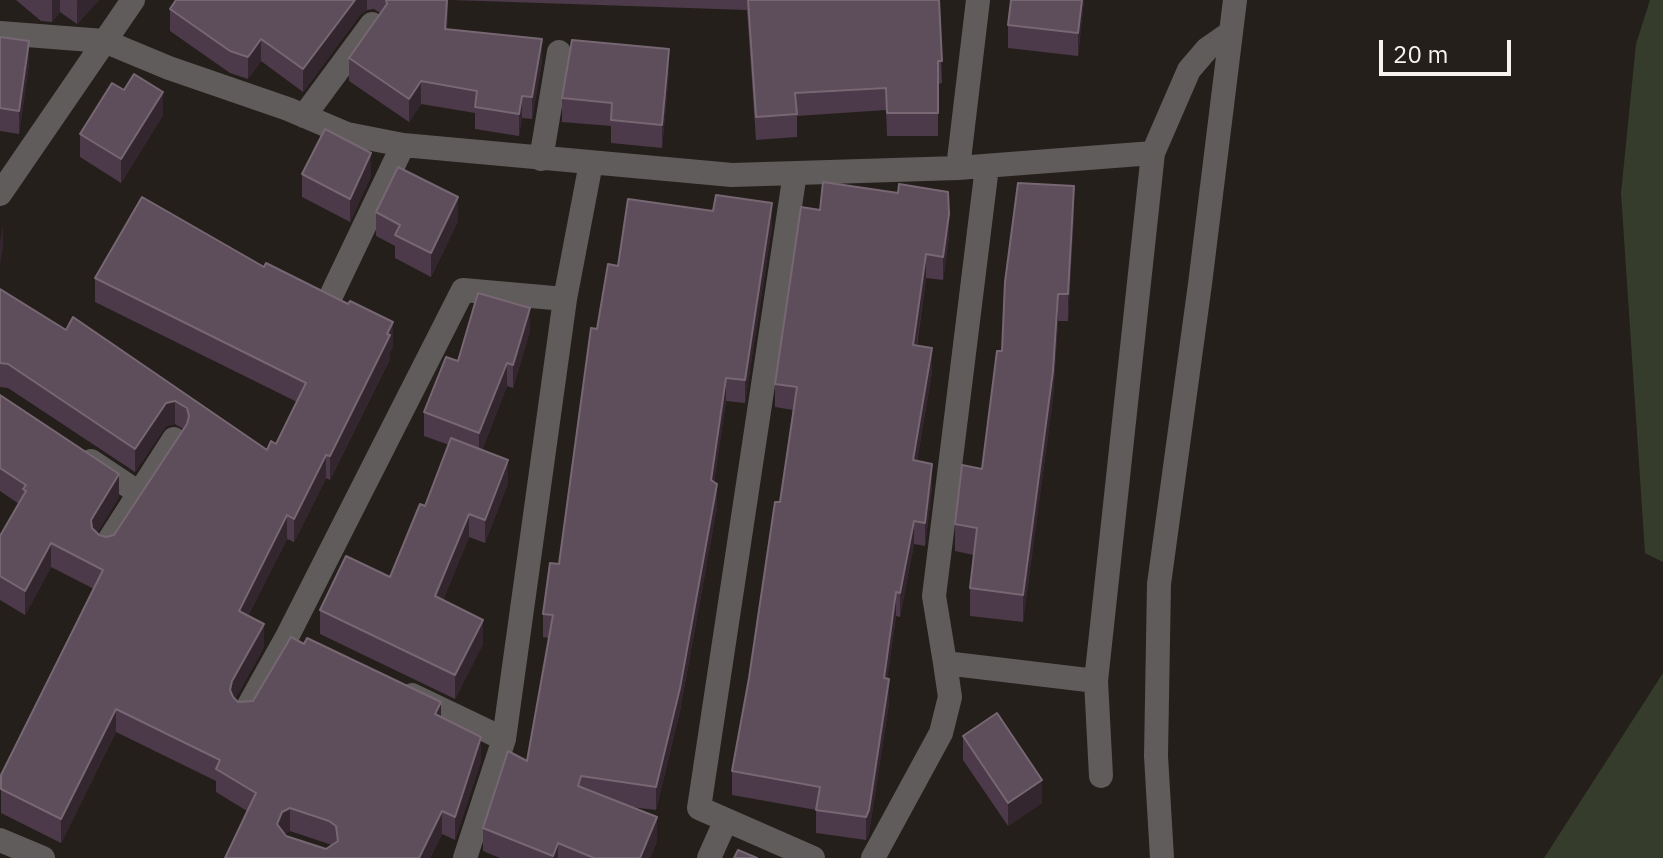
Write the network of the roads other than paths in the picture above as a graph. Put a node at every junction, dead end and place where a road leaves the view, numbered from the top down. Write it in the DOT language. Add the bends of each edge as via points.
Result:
graph roads {
  1 [pos="133,0"];
  2 [pos="978,0"];
  3 [pos="1235,0"];
  4 [pos="372,24"];
  5 [pos="0,33"];
  6 [pos="1230,33"];
  7 [pos="104,41"];
  8 [pos="559,52"];
  9 [pos="304,116"];
  10 [pos="403,145"];
  11 [pos="1153,153"];
  12 [pos="541,159"];
  13 [pos="591,163"];
  14 [pos="987,167"];
  15 [pos="958,168"];
  16 [pos="795,173"];
  17 [pos="0,194"];
  18 [pos="330,298"];
  19 [pos="565,299"];
  20 [pos="174,439"];
  21 [pos="76,451"];
  22 [pos="139,493"];
  23 [pos="106,545"];
  24 [pos="288,635"];
  25 [pos="315,648"];
  26 [pos="945,663"];
  27 [pos="1096,681"];
  28 [pos="396,687"];
  29 [pos="245,712"];
  30 [pos="504,739"];
  31 [pos="1101,776"];
  32 [pos="726,820"];
  33 [pos="465,858"];
  34 [pos="709,858"];
  35 [pos="813,858"];
  36 [pos="873,858"];
  37 [pos="1162,858"];
  1 -- 7 [label="street"];
  2 -- 15 [label="street"];
  3 -- 6 [label="street"];
  4 -- 9 [label="street"];
  5 -- 7 [label="street"];
  6 -- 11 [label="street" via="1189,70"];
  6 -- 37 [label="street" via="1159,584 1156,756"];
  7 -- 9 [label="street"];
  7 -- 17 [label="street"];
  8 -- 12 [label="street"];
  9 -- 10 [label="street" via="347,134"];
  10 -- 12 [label="street"];
  10 -- 18 [label="street"];
  11 -- 14 [label="street"];
  11 -- 27 [label="street"];
  12 -- 13 [label="street"];
  13 -- 16 [label="street" via="732,175"];
  13 -- 19 [label="street"];
  14 -- 15 [label="street"];
  14 -- 26 [label="street" via="934,596"];
  15 -- 16 [label="street"];
  16 -- 32 [label="street" via="699,808"];
  19 -- 24 [label="street" via="463,290"];
  19 -- 30 [label="street"];
  20 -- 22 [label="street"];
  21 -- 22 [label="street"];
  22 -- 23 [label="street"];
  24 -- 25 [label="street"];
  24 -- 29 [label="street"];
  26 -- 27 [label="street"];
  26 -- 36 [label="street" via="950,697 941,733"];
  27 -- 31 [label="street"];
  28 -- 30 [label="street"];
  30 -- 33 [label="street"];
  32 -- 34 [label="street"];
  32 -- 35 [label="street"];
}
